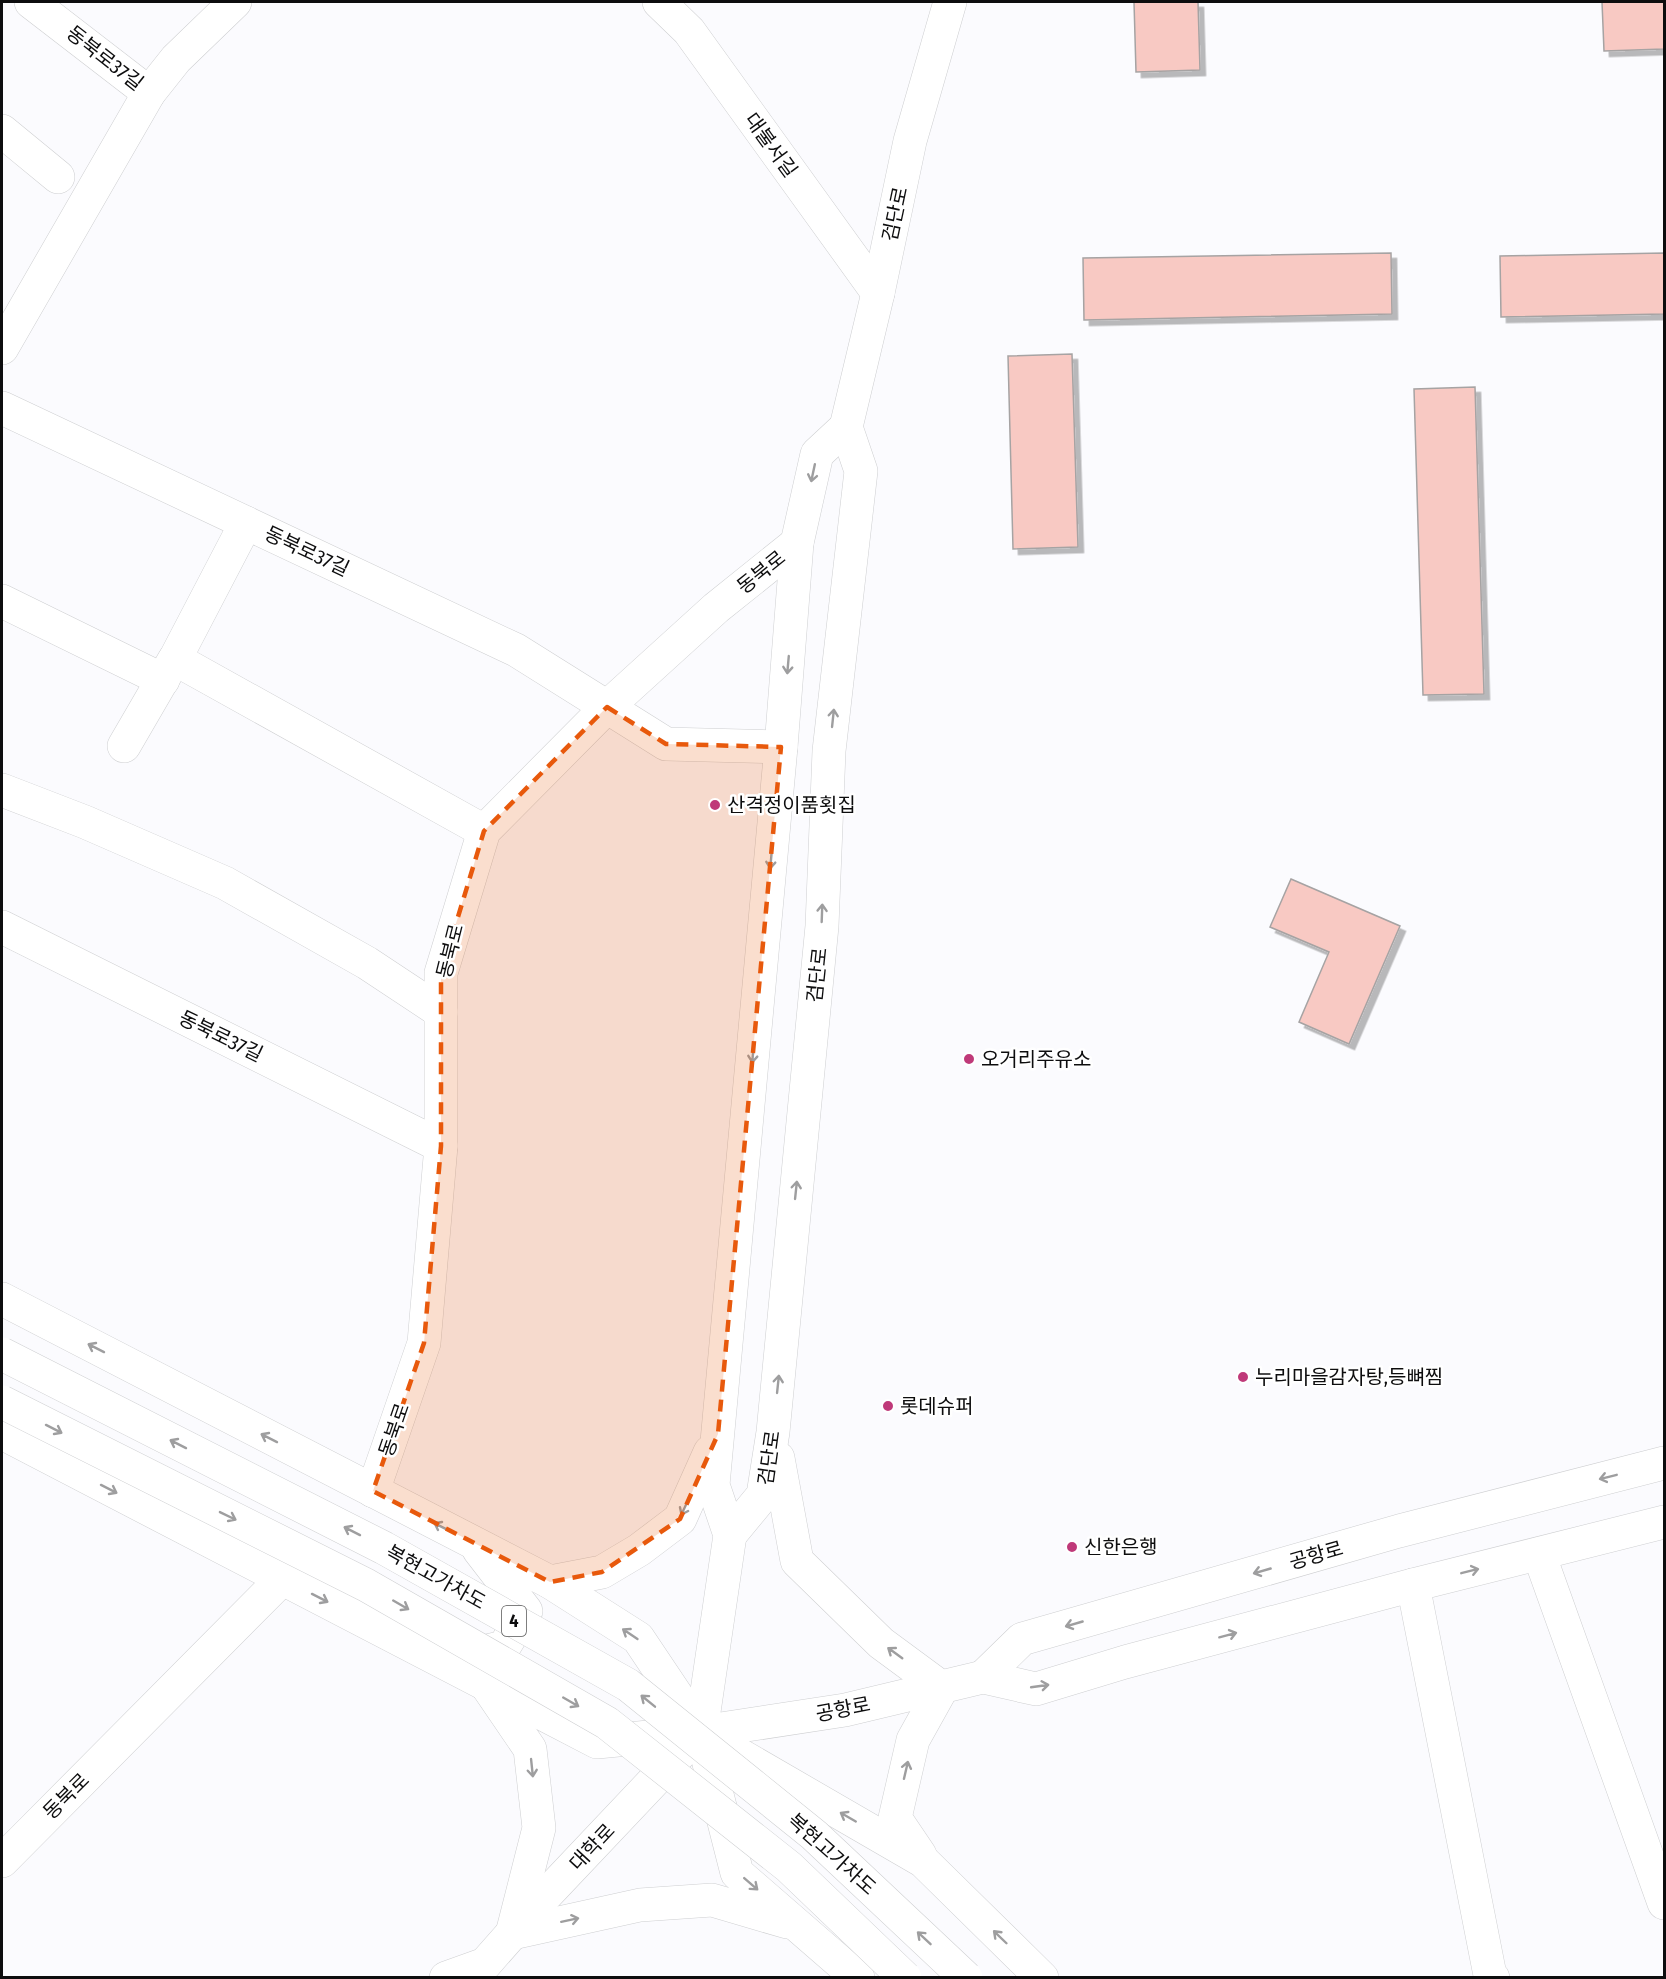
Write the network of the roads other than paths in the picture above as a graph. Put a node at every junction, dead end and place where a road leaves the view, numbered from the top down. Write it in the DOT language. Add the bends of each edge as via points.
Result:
graph roads {
  1 [pos="31,2"];
  2 [pos="235,2"];
  3 [pos="659,2"];
  4 [pos="950,2"];
  5 [pos="690,16"];
  6 [pos="149,93"];
  7 [pos="2,130"];
  8 [pos="58,177"];
  9 [pos="878,294"];
  10 [pos="2,348"];
  11 [pos="2,408"];
  12 [pos="846,428"];
  13 [pos="246,523"];
  14 [pos="797,543"];
  15 [pos="2,601"];
  16 [pos="169,669"];
  17 [pos="607,707"];
  18 [pos="124,746"];
  19 [pos="781,747"];
  20 [pos="2,790"];
  21 [pos="484,831"];
  22 [pos="2,927"];
  23 [pos="441,1012"];
  24 [pos="441,1146"];
  25 [pos="2,1299"];
  26 [pos="2,1354"];
  27 [pos="2,1402"];
  28 [pos="773,1432"];
  29 [pos="2,1433"];
  30 [pos="718,1434"];
  31 [pos="1665,1463"];
  32 [pos="373,1491"];
  33 [pos="1665,1522"];
  34 [pos="730,1534"];
  35 [pos="474,1544"];
  36 [pos="1539,1554"];
  37 [pos="283,1578"];
  38 [pos="550,1582"];
  39 [pos="1413,1585"];
  40 [pos="405,1642"];
  41 [pos="983,1677"];
  42 [pos="484,1682"];
  43 [pos="942,1688"];
  44 [pos="701,1732"];
  45 [pos="2,1861"];
  46 [pos="923,1861"];
  47 [pos="1665,1903"];
  48 [pos="797,1925"];
  49 [pos="513,1933"];
  50 [pos="484,1971"];
  51 [pos="446,1977"];
  52 [pos="858,1977"];
  53 [pos="905,1977"];
  54 [pos="966,1977"];
  55 [pos="1042,1977"];
  56 [pos="1493,1977"];
  1 -- 6 [label="main road, 동북로37길"];
  2 -- 6 [label="main road, 동북로37길" via="176,59"];
  3 -- 5 [label="main road, 대불서길"];
  4 -- 9 [label="main road, 검단로" via="910,141"];
  5 -- 9 [label="main road, 대불서길"];
  6 -- 10 [label="main road, 동북로37길"];
  7 -- 8 [label="main road"];
  9 -- 12 [label="main road, 검단로"];
  11 -- 13 [label="main road, 동북로37길"];
  12 -- 14 [label="main road, one-way" via="817,454"];
  28 -- 12 [label="main road, 검단로, one-way" via="822,926 829,751 861,471"];
  13 -- 16 [label="main road"];
  13 -- 17 [label="main road, 동북로37길" via="516,650"];
  14 -- 17 [label="main road, 동북로" via="716,608"];
  14 -- 19 [label="main road, one-way"];
  15 -- 16 [label="main road"];
  16 -- 18 [label="main road"];
  16 -- 21 [label="main road"];
  17 -- 19 [label="main road, 동북로37길" via="666,744"];
  17 -- 21 [label="main road, 동북로"];
  19 -- 30 [label="main road, one-way"];
  20 -- 23 [label="main road" via="225,883 367,963"];
  21 -- 23 [label="main road, 동북로" via="441,974"];
  22 -- 24 [label="main road, 동북로37길"];
  23 -- 24 [label="main road, 동북로"];
  24 -- 32 [label="main road, 동북로" via="424,1343"];
  32 -- 25 [label="main road, one-way"];
  54 -- 26 [label="main road, 복현고가차도 / 4, one-way, bridge" via="814,1835 628,1685 384,1548"];
  27 -- 53 [label="main road, 복현고가차도 / 4, one-way, bridge" via="366,1585 607,1723 789,1867"];
  28 -- 34 [label="main road, 검단로" via="763,1495"];
  43 -- 28 [label="main road, one-way" via="881,1643 797,1561"];
  29 -- 37 [label="main road, 공항로, one-way"];
  30 -- 34 [label="main road" via="713,1485"];
  30 -- 38 [label="main road, one-way" via="680,1519 602,1572"];
  31 -- 41 [label="main road, 공항로, one-way" via="1399,1531 1022,1639"];
  35 -- 32 [label="main road, one-way"];
  33 -- 36 [label="main road, 공항로"];
  34 -- 44 [label="main road"];
  35 -- 38 [label="main road"];
  35 -- 40 [label="main road" via="526,1611 504,1647 482,1652"];
  39 -- 36 [label="main road, 공항로, one-way"];
  36 -- 47 [label="main road"];
  37 -- 40 [label="main road, 공항로, one-way"];
  37 -- 45 [label="main road, 동북로"];
  44 -- 38 [label="main road, one-way" via="638,1638"];
  41 -- 39 [label="main road, 공항로, one-way" via="1036,1689"];
  39 -- 56 [label="main road"];
  40 -- 42 [label="main road, 공항로"];
  41 -- 43 [label="main road, 공항로"];
  42 -- 44 [label="main road, 공항로" via="597,1742"];
  42 -- 49 [label="main road, one-way" via="530,1749 539,1828"];
  43 -- 44 [label="main road, 공항로" via="845,1710"];
  46 -- 43 [label="main road, one-way" via="895,1818 913,1740"];
  46 -- 44 [label="main road, one-way"];
  44 -- 48 [label="main road, one-way" via="737,1873"];
  44 -- 49 [label="main road, 대학로"];
  55 -- 46 [label="main road, one-way"];
  49 -- 48 [label="main road, one-way" via="640,1905 712,1900"];
  48 -- 52 [label="main road"];
  49 -- 50 [label="main road, 대학로"];
  50 -- 51 [label="main road, 대학로"];
}
